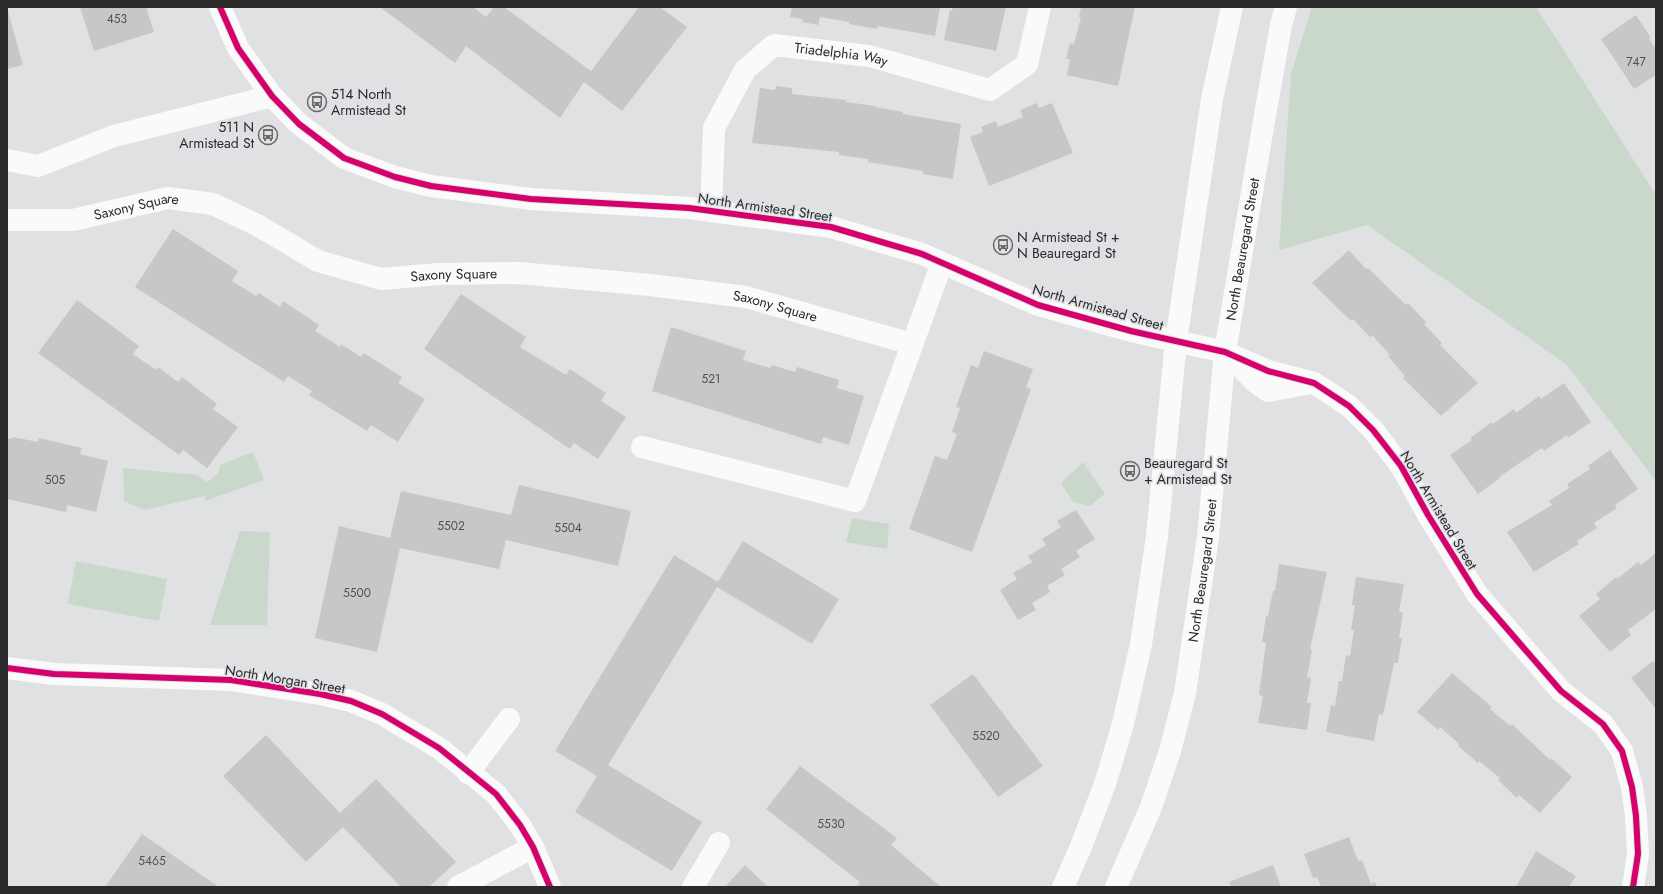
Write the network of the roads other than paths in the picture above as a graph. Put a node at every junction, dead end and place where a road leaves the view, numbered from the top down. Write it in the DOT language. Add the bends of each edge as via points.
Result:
graph roads {
  1 [pos="220,7"];
  2 [pos="1040,7"];
  3 [pos="1232,7"];
  4 [pos="1286,7"];
  5 [pos="272,96"];
  6 [pos="7,160"];
  7 [pos="711,211"];
  8 [pos="7,220"];
  9 [pos="942,263"];
  10 [pos="1176,341"];
  11 [pos="912,344"];
  12 [pos="1226,352"];
  13 [pos="642,447"];
  14 [pos="7,668"];
  15 [pos="509,719"];
  16 [pos="468,773"];
  17 [pos="719,843"];
  18 [pos="533,847"];
  19 [pos="458,887"];
  20 [pos="550,887"];
  21 [pos="693,887"];
  22 [pos="1063,887"];
  23 [pos="1116,887"];
  24 [pos="1633,887"];
  1 -- 5 [label="street, North Armistead Street" via="238,48"];
  2 -- 7 [label="street, Triadelphia Way" via="1027,64 990,90 869,56 774,45 745,70 714,128"];
  3 -- 10 [label="street" via="1212,99"];
  4 -- 12 [label="street, North Beauregard Street" via="1270,85"];
  5 -- 6 [label="street" via="114,136 38,166"];
  5 -- 7 [label="street, North Armistead Street" via="299,124 344,158 396,177 431,186 531,199"];
  7 -- 9 [label="street, North Armistead Street" via="831,227 922,254"];
  8 -- 11 [label="street, Saxony Square" via="73,220 168,198 213,204 257,225 318,261 381,279 439,274 520,273 657,286 746,297"];
  9 -- 10 [label="street, North Armistead Street" via="1038,305"];
  9 -- 11 [label="street"];
  10 -- 12 [label="street, North Armistead Street"];
  10 -- 22 [label="street" via="1157,536 1141,644 1123,724 1105,784"];
  11 -- 13 [label="street" via="855,501"];
  12 -- 23 [label="street, North Beauregard Street" via="1208,537 1185,693 1170,751 1151,807"];
  12 -- 24 [label="street, North Armistead Street" via="1268,391 1314,383 1349,406 1401,466 1477,594 1561,692 1603,724 1622,751 1632,787 1638,854"];
  14 -- 16 [label="street, North Morgan Street" via="54,674 231,680 351,701 382,714 439,748"];
  15 -- 16 [label="street"];
  16 -- 18 [label="street, North Morgan Street" via="496,794"];
  17 -- 21 [label="street"];
  18 -- 19 [label="street"];
  18 -- 20 [label="street, North Morgan Street"];
}
